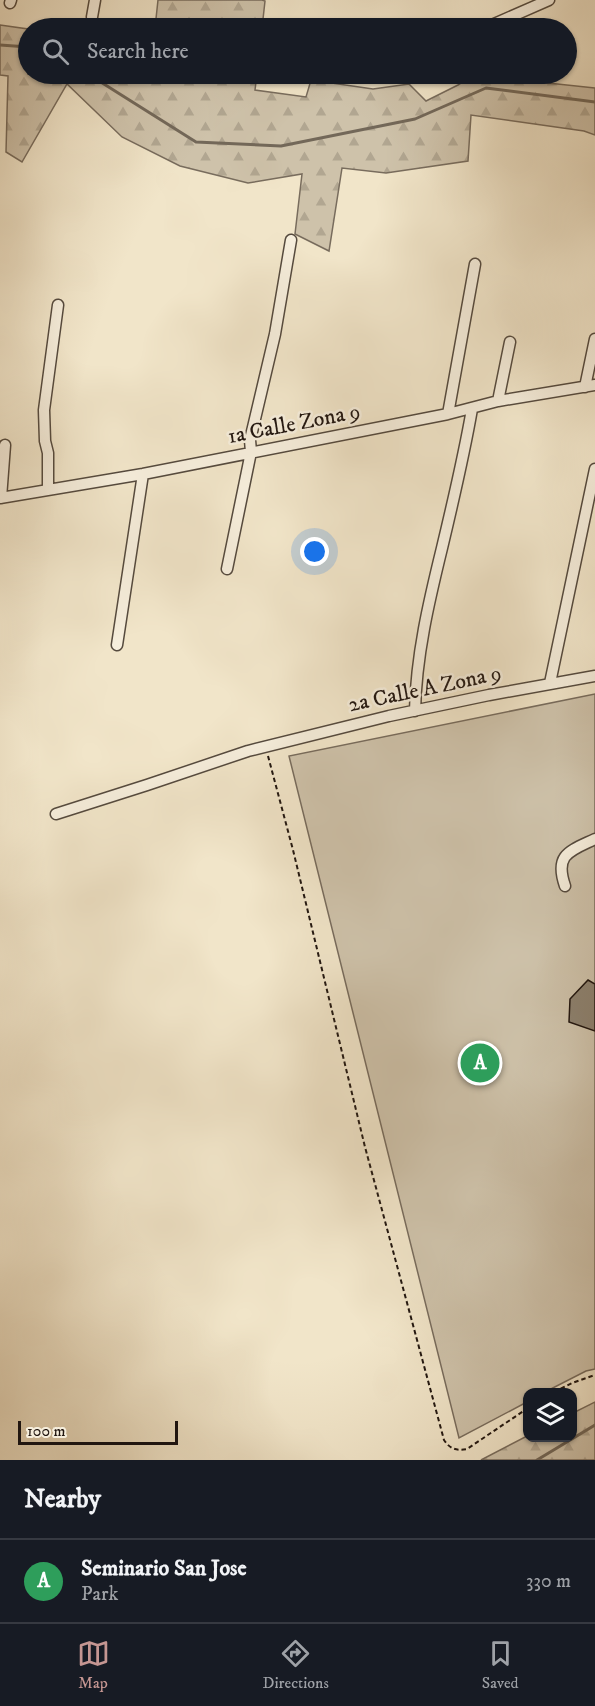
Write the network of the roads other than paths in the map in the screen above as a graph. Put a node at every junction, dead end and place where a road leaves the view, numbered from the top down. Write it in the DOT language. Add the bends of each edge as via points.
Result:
graph roads {
  1 [pos="95,0"];
  2 [pos="549,0"];
  3 [pos="92,17"];
  4 [pos="508,18"];
  5 [pos="291,240"];
  6 [pos="475,264"];
  7 [pos="58,305"];
  8 [pos="595,339"];
  9 [pos="510,342"];
  10 [pos="590,386"];
  11 [pos="498,401"];
  12 [pos="472,409"];
  13 [pos="448,414"];
  14 [pos="5,445"];
  15 [pos="251,452"];
  16 [pos="595,469"];
  17 [pos="143,474"];
  18 [pos="48,490"];
  19 [pos="1,498"];
  20 [pos="227,569"];
  21 [pos="117,645"];
  22 [pos="595,676"];
  23 [pos="550,683"];
  24 [pos="415,711"];
  25 [pos="56,814"];
  26 [pos="595,839"];
  27 [pos="565,886"];
  1 -- 3 [label="street"];
  2 -- 4 [label="street"];
  5 -- 15 [label="street" via="250,440"];
  6 -- 13 [label="street"];
  7 -- 18 [label="street" via="44,410"];
  8 -- 10 [label="street"];
  9 -- 11 [label="street"];
  10 -- 11 [label="street, 1a Calle Zona 9"];
  11 -- 12 [label="street, 1a Calle Zona 9"];
  12 -- 13 [label="street, 1a Calle Zona 9"];
  12 -- 24 [label="street" via="420,653"];
  13 -- 15 [label="street, 1a Calle Zona 9"];
  14 -- 19 [label="street"];
  15 -- 17 [label="street, 1a Calle Zona 9"];
  15 -- 20 [label="street"];
  16 -- 23 [label="street"];
  17 -- 18 [label="street, 1a Calle Zona 9"];
  17 -- 21 [label="street"];
  18 -- 19 [label="street, 1a Calle Zona 9"];
  22 -- 23 [label="street, 2a Calle A Zona 9"];
  23 -- 24 [label="street, 2a Calle A Zona 9"];
  24 -- 25 [label="street, 2a Calle A Zona 9" via="248,750"];
  26 -- 27 [label="street" via="568,852 563,859 561,873"];
}
